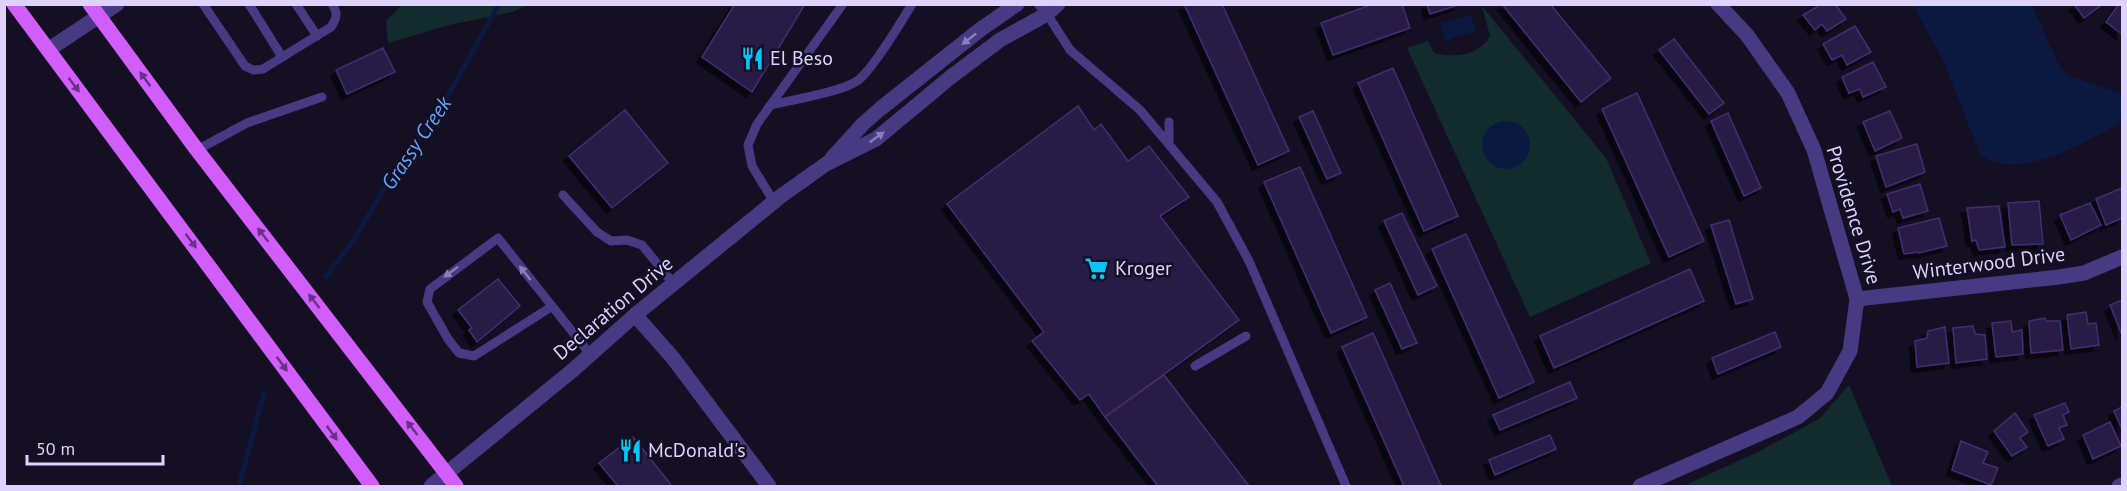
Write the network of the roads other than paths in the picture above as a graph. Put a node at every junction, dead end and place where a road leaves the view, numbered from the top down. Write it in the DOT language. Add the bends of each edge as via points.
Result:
graph roads {
  1 [pos="14,4"];
  2 [pos="90,4"];
  3 [pos="117,4"];
  4 [pos="203,4"];
  5 [pos="249,4"];
  6 [pos="296,4"];
  7 [pos="332,4"];
  8 [pos="843,4"];
  9 [pos="912,4"];
  10 [pos="1017,4"];
  11 [pos="1718,4"];
  12 [pos="1048,8"];
  13 [pos="100,17"];
  14 [pos="317,36"];
  15 [pos="48,50"];
  16 [pos="282,57"];
  17 [pos="322,97"];
  18 [pos="771,105"];
  19 [pos="1169,122"];
  20 [pos="1169,144"];
  21 [pos="197,150"];
  22 [pos="826,164"];
  23 [pos="563,195"];
  24 [pos="774,202"];
  25 [pos="2122,257"];
  26 [pos="673,283"];
  27 [pos="1857,299"];
  28 [pos="551,307"];
  29 [pos="635,315"];
  30 [pos="1246,336"];
  31 [pos="591,354"];
  32 [pos="1195,366"];
  33 [pos="452,480"];
  34 [pos="372,486"];
  35 [pos="431,486"];
  36 [pos="769,486"];
  37 [pos="1347,486"];
  38 [pos="1642,486"];
  1 -- 15 [label="main road"];
  2 -- 13 [label="main road"];
  3 -- 13 [label="street"];
  4 -- 16 [label="lane" via="246,66 263,69"];
  5 -- 16 [label="lane"];
  6 -- 14 [label="lane"];
  7 -- 14 [label="lane" via="336,20"];
  8 -- 18 [label="lane"];
  9 -- 18 [label="lane" via="857,81"];
  10 -- 22 [label="street, Declaration Drive, one-way" via="862,124"];
  11 -- 27 [label="street, Providence Drive" via="1747,35 1788,93 1814,150"];
  12 -- 20 [label="lane" via="1070,50 1140,111"];
  22 -- 12 [label="street, Declaration Drive, one-way" via="876,139 952,76"];
  13 -- 15 [label="street"];
  21 -- 13 [label="main road, one-way"];
  14 -- 16 [label="lane"];
  15 -- 34 [label="main road, one-way"];
  17 -- 21 [label="lane" via="247,123"];
  18 -- 24 [label="lane" via="748,145 752,166"];
  19 -- 20 [label="lane"];
  20 -- 37 [label="lane" via="1217,202 1249,261"];
  33 -- 21 [label="main road, one-way"];
  22 -- 24 [label="street, Declaration Drive"];
  23 -- 26 [label="lane" via="597,232 611,241 627,240 642,245"];
  24 -- 26 [label="street, Declaration Drive"];
  25 -- 27 [label="street, Winterwood Drive" via="2084,273 2059,277"];
  26 -- 29 [label="street, Declaration Drive"];
  27 -- 38 [label="street, Providence Drive" via="1850,351 1827,393 1798,417"];
  28 -- 28 [label="lane, one-way" via="498,238 430,289 427,302 459,353 474,356"];
  28 -- 31 [label="lane"];
  29 -- 31 [label="street, Declaration Drive"];
  29 -- 36 [label="street" via="673,358"];
  30 -- 32 [label="lane"];
  31 -- 33 [label="street, Declaration Drive"];
  33 -- 35 [label="street, Declaration Drive"];
}
